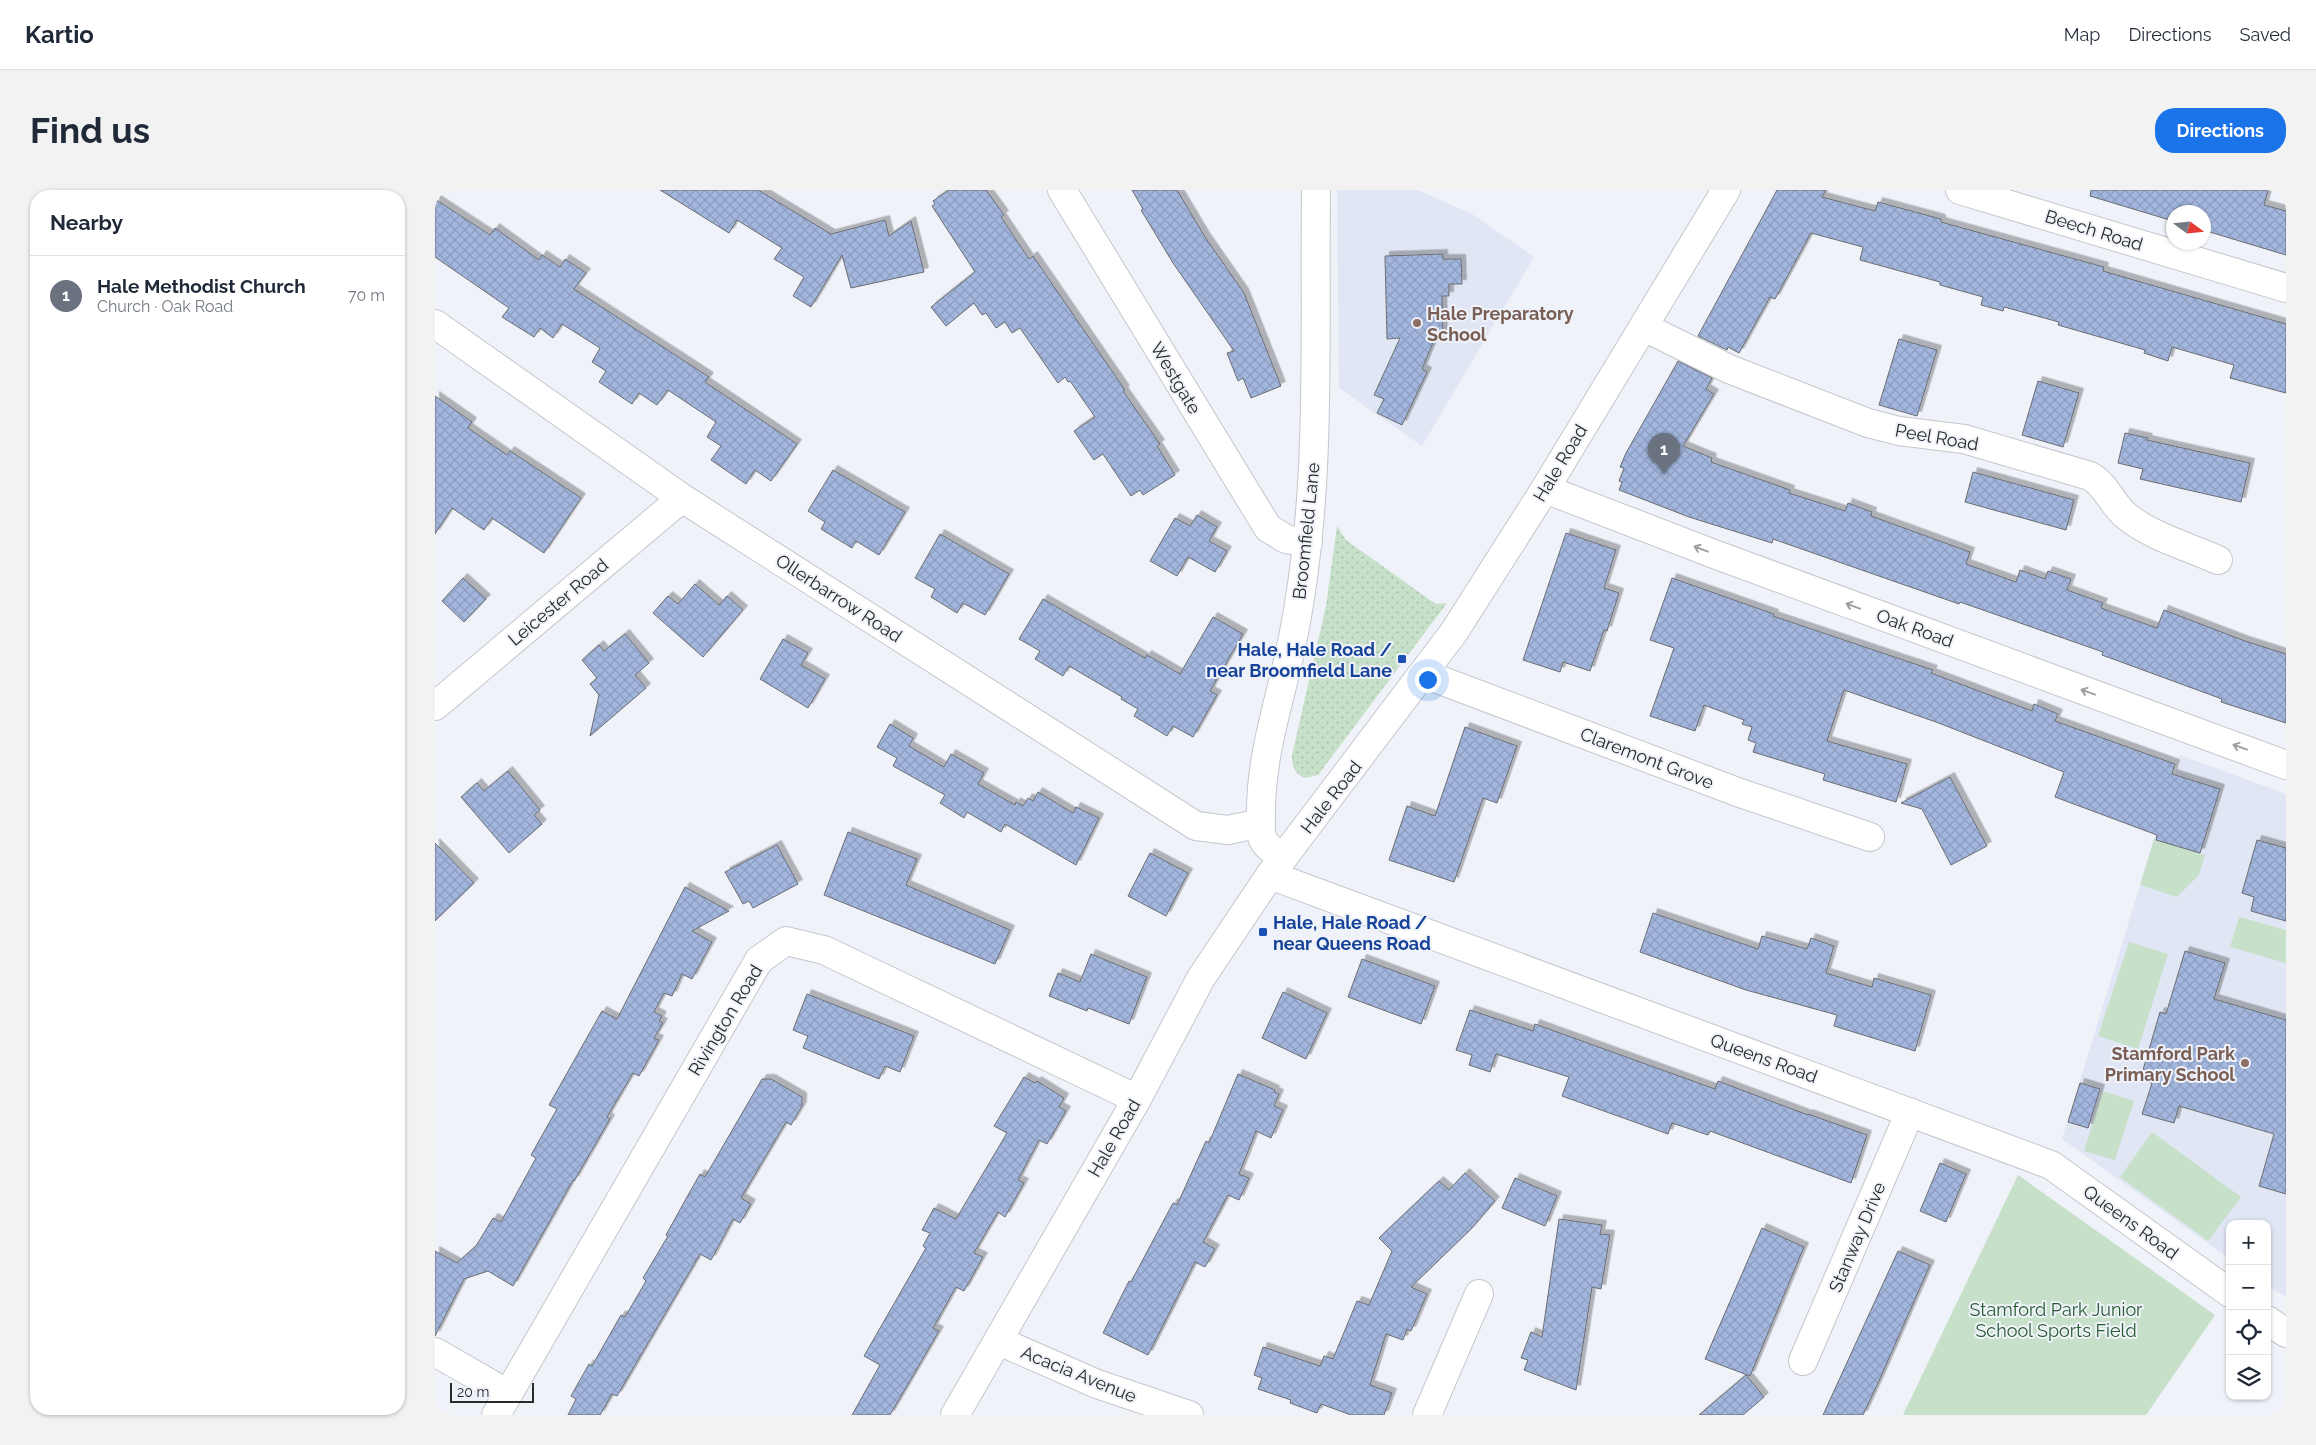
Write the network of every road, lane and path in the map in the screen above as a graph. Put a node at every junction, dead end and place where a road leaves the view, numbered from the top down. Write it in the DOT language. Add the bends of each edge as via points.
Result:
graph roads {
  1 [pos="1062,190"];
  2 [pos="1316,190"];
  3 [pos="1726,190"];
  4 [pos="1960,190"];
  5 [pos="2286,288"];
  6 [pos="435,324"];
  7 [pos="1643,327"];
  8 [pos="1545,490"];
  9 [pos="682,498"];
  10 [pos="1308,543"];
  11 [pos="2218,560"];
  12 [pos="1424,674"];
  13 [pos="435,706"];
  14 [pos="2286,765"];
  15 [pos="1261,823"];
  16 [pos="1870,837"];
  17 [pos="1277,866"];
  18 [pos="1137,1099"];
  19 [pos="1910,1112"];
  20 [pos="2226,1290"];
  21 [pos="1479,1294"];
  22 [pos="2271,1323"];
  23 [pos="2286,1333"];
  24 [pos="999,1340"];
  25 [pos="435,1352"];
  26 [pos="1803,1361"];
  27 [pos="502,1405"];
  28 [pos="955,1415"];
  29 [pos="1189,1415"];
  30 [pos="1427,1415"];
  1 -- 10 [label="street, Westgate" via="1268,528 1287,539"];
  2 -- 10 [label="street, Broomfield Lane" via="1314,463"];
  3 -- 7 [label="street, Hale Road"];
  4 -- 5 [label="street, Beech Road"];
  6 -- 9 [label="street, Ollerbarrow Road"];
  7 -- 8 [label="street, Hale Road"];
  7 -- 11 [label="street, Peel Road" via="1729,369 1868,423 1899,431 1965,439 2090,476 2105,489 2123,514 2140,526"];
  8 -- 12 [label="street, Hale Road"];
  14 -- 8 [label="street, Oak Road, one-way"];
  9 -- 13 [label="street, Leicester Road"];
  9 -- 15 [label="street, Ollerbarrow Road" via="1196,826 1228,830"];
  10 -- 15 [label="street, Broomfield Lane" via="1291,648 1264,764"];
  12 -- 16 [label="street, Claremont Grove" via="1740,793"];
  12 -- 17 [label="street, Hale Road"];
  15 -- 17 [label="street, Broomfield Lane" via="1262,837"];
  17 -- 18 [label="street, Hale Road" via="1201,978"];
  17 -- 19 [label="street, Queens Road"];
  18 -- 24 [label="street, Hale Road"];
  18 -- 27 [label="street, Rivington Road" via="824,950 786,941 759,960"];
  19 -- 20 [label="street, Queens Road" via="2051,1165"];
  19 -- 26 [label="street, Stanway Drive"];
  21 -- 30 [label="street"];
  22 -- 23 [label="street"];
  24 -- 28 [label="street, Hale Road"];
  24 -- 29 [label="street, Acacia Avenue" via="1097,1384"];
  25 -- 27 [label="street"];
}
